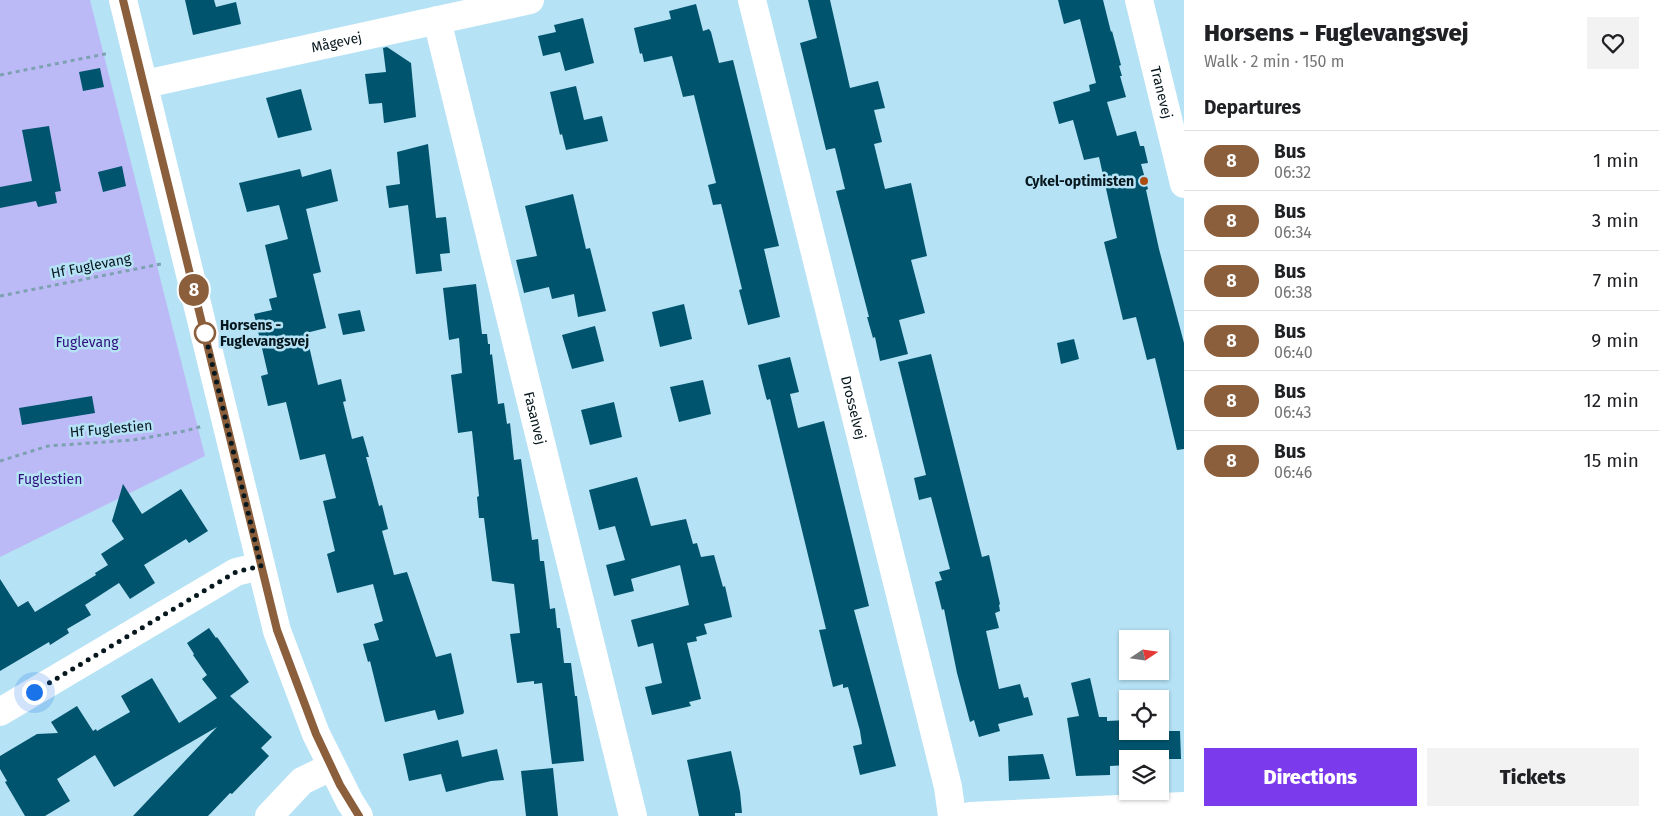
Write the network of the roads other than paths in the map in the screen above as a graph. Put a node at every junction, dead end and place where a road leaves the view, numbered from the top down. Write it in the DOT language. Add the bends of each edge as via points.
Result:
graph roads {
  1 [pos="123,0"];
  2 [pos="530,0"];
  3 [pos="752,0"];
  4 [pos="1139,0"];
  5 [pos="437,20"];
  6 [pos="144,84"];
  7 [pos="1184,184"];
  8 [pos="261,566"];
  9 [pos="0,712"];
  10 [pos="332,767"];
  11 [pos="1184,806"];
  12 [pos="269,816"];
  13 [pos="359,816"];
  14 [pos="633,816"];
  15 [pos="952,816"];
  16 [pos="970,816"];
  1 -- 6 [label="street"];
  2 -- 5 [label="street, Mågevej"];
  3 -- 15 [label="street, Drosselvej" via="948,787"];
  4 -- 7 [label="street, Tranevej"];
  5 -- 6 [label="street, Mågevej"];
  5 -- 14 [label="street, Fasanvej"];
  6 -- 8 [label="street"];
  8 -- 9 [label="street" via="236,572"];
  8 -- 10 [label="street" via="277,630 316,734"];
  10 -- 12 [label="street" via="302,781"];
  10 -- 13 [label="street"];
  11 -- 16 [label="street"];
}
